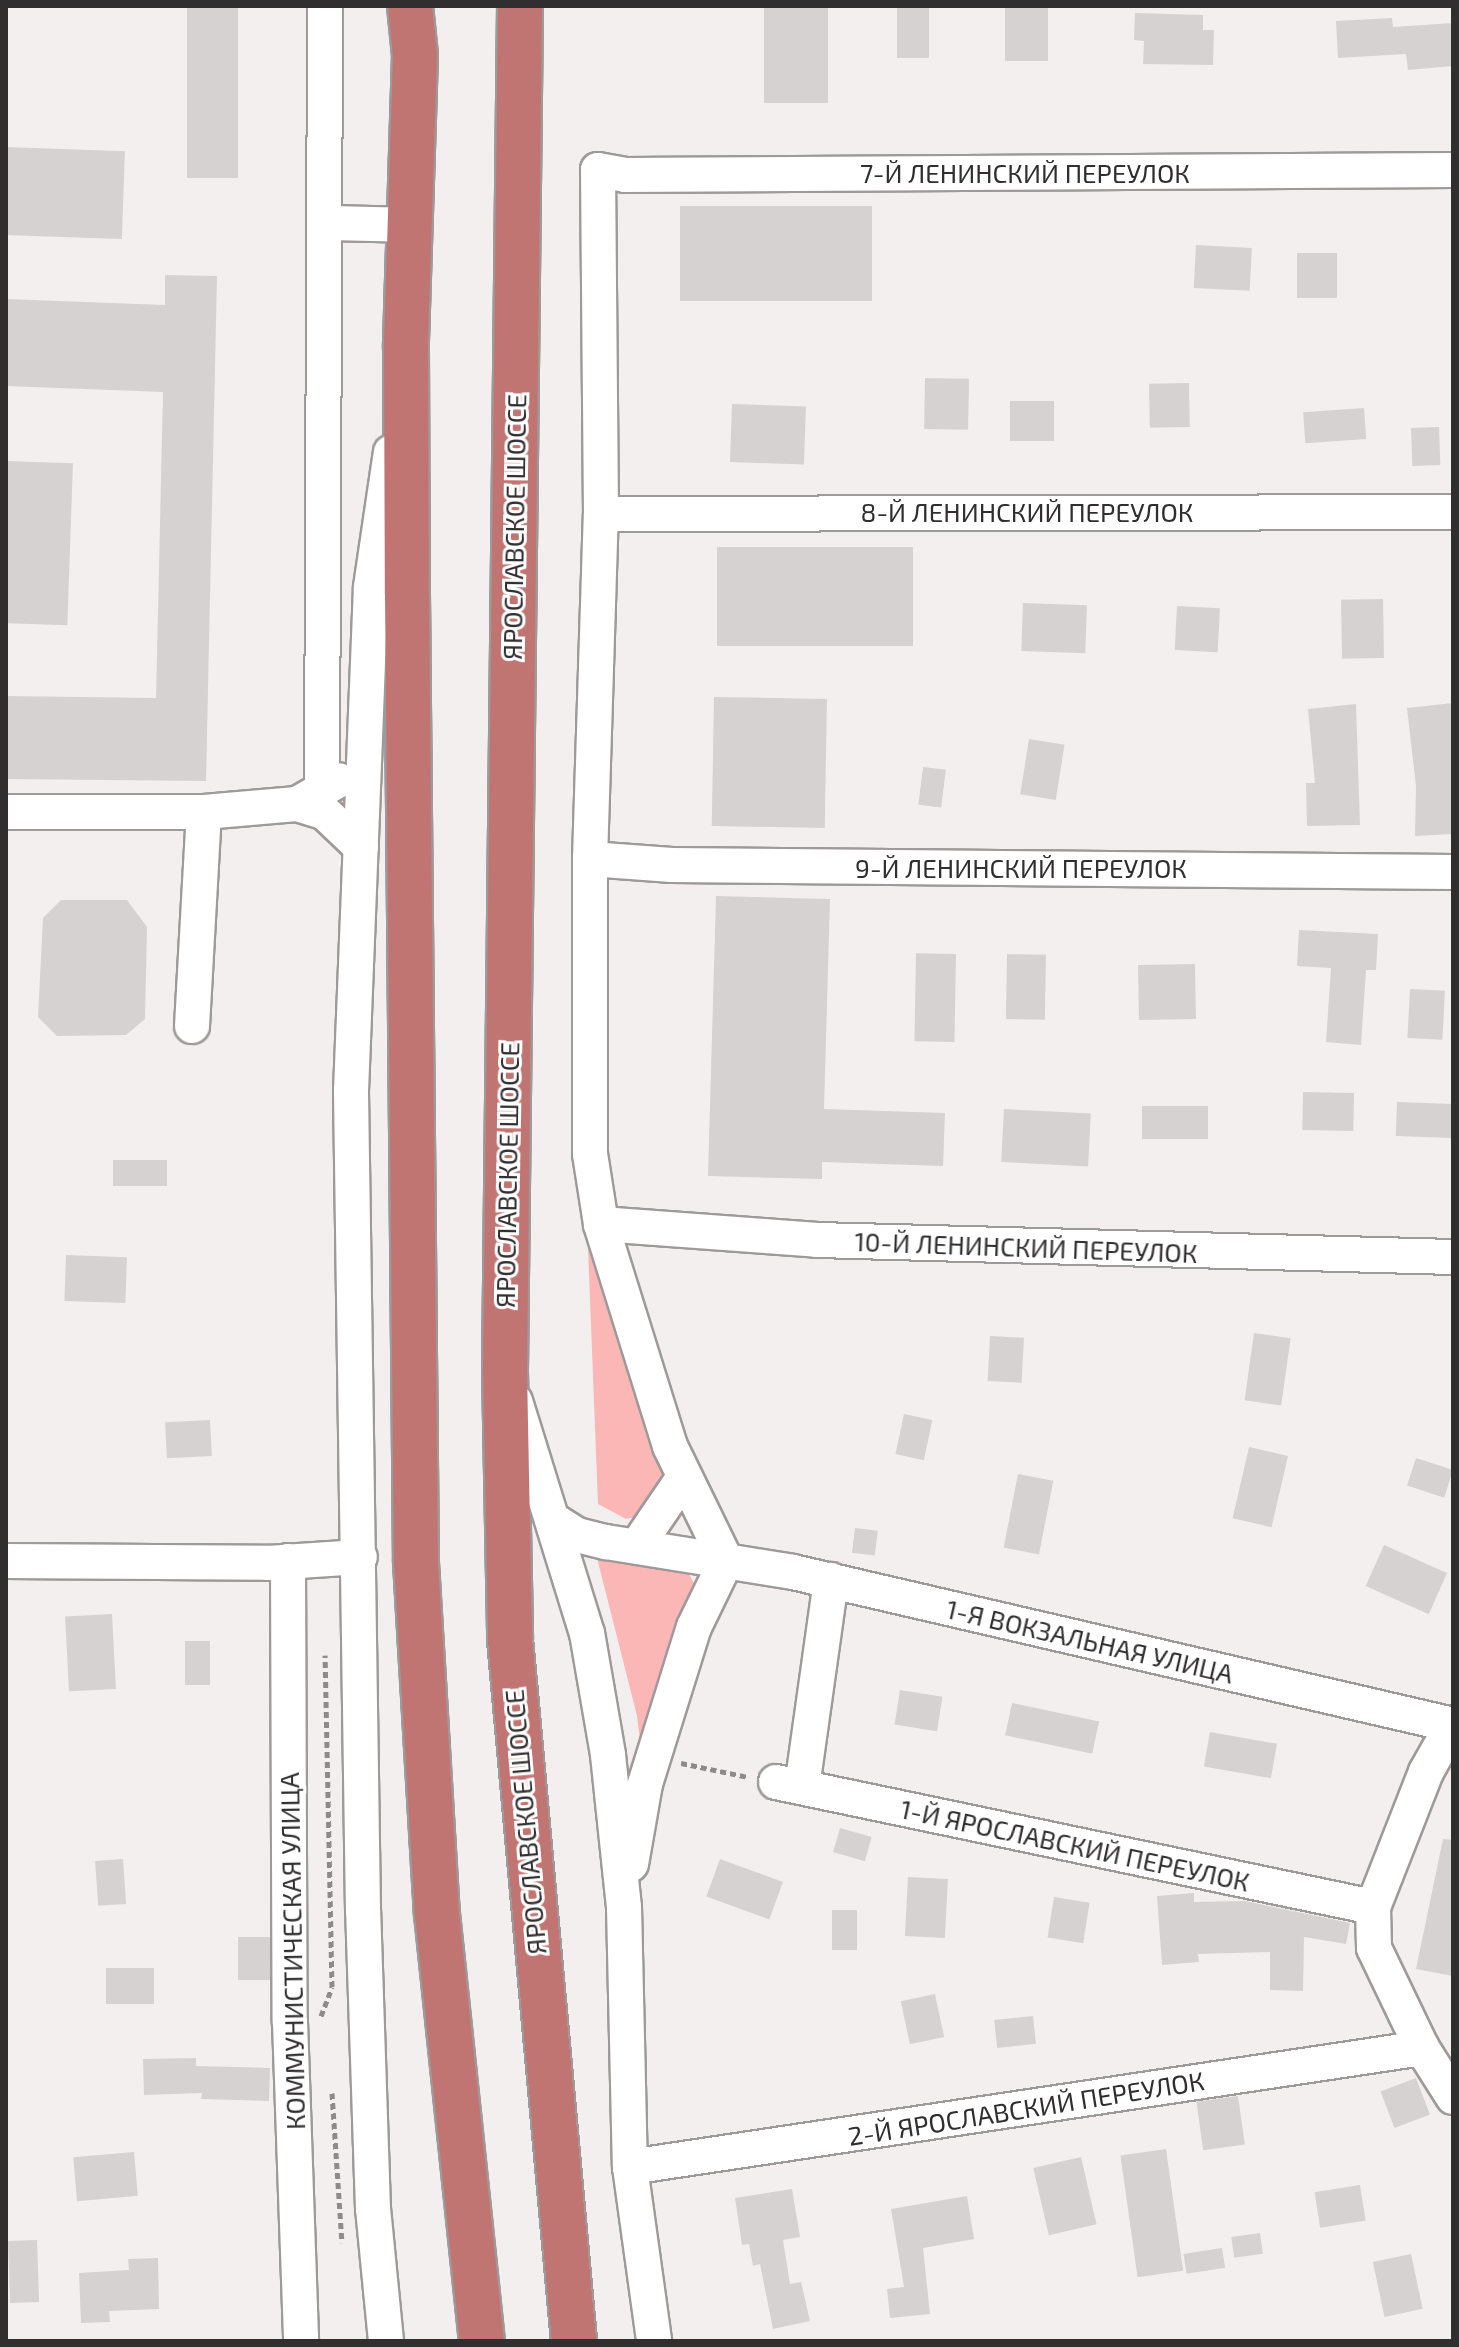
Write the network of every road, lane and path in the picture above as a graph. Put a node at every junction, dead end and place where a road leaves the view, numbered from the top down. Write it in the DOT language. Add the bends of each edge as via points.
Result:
graph roads {
  1 [pos="325,6"];
  2 [pos="410,6"];
  3 [pos="520,6"];
  4 [pos="1453,170"];
  5 [pos="325,223"];
  6 [pos="410,225"];
  7 [pos="406,348"];
  8 [pos="1453,512"];
  9 [pos="601,514"];
  10 [pos="365,747"];
  11 [pos="310,798"];
  12 [pos="6,812"];
  13 [pos="204,812"];
  14 [pos="361,847"];
  15 [pos="590,859"];
  16 [pos="1453,872"];
  17 [pos="192,1026"];
  18 [pos="601,1224"];
  19 [pos="1453,1257"];
  20 [pos="505,1371"];
  21 [pos="684,1477"];
  22 [pos="553,1520"];
  23 [pos="637,1546"];
  24 [pos="360,1557"];
  25 [pos="6,1561"];
  26 [pos="288,1561"];
  27 [pos="726,1561"];
  28 [pos="831,1580"];
  29 [pos="325,1655"];
  30 [pos="1453,1725"];
  31 [pos="681,1763"];
  32 [pos="789,1785"];
  33 [pos="624,1907"];
  34 [pos="1373,1907"];
  35 [pos="317,2027"];
  36 [pos="1422,2048"];
  37 [pos="332,2093"];
  38 [pos="1453,2097"];
  39 [pos="630,2167"];
  40 [pos="340,2226"];
  41 [pos="327,2227"];
  42 [pos="342,2243"];
  43 [pos="301,2341"];
  44 [pos="386,2341"];
  45 [pos="482,2341"];
  46 [pos="574,2341"];
  47 [pos="654,2341"];
  1 -- 5 [label="street"];
  2 -- 6 [label="highway" via="415,55"];
  3 -- 20 [label="highway, ЯРОСЛАВСКОЕ ШОССЕ"];
  4 -- 9 [label="street, 7-Й ЛЕНИНСКИЙ ПЕРЕУЛОК" via="640,175 598,170"];
  5 -- 6 [label="street"];
  5 -- 11 [label="street"];
  6 -- 7 [label="highway"];
  7 -- 10 [label="street" via="371,587"];
  7 -- 45 [label="highway" via="416,1563 437,1914"];
  8 -- 9 [label="street, 8-Й ЛЕНИНСКИЙ ПЕРЕУЛОК"];
  9 -- 15 [label="street"];
  10 -- 11 [label="street" via="350,772"];
  10 -- 14 [label="street"];
  11 -- 13 [label="street"];
  11 -- 14 [label="street"];
  12 -- 13 [label="street"];
  13 -- 17 [label="street"];
  14 -- 24 [label="street" via="351,1091"];
  15 -- 16 [label="street, 9-Й ЛЕНИНСКИЙ ПЕРЕУЛОК" via="672,865"];
  15 -- 18 [label="street" via="590,1154"];
  18 -- 19 [label="street, 10-Й ЛЕНИНСКИЙ ПЕРЕУЛОК" via="817,1240"];
  18 -- 21 [label="street"];
  20 -- 22 [label="street"];
  20 -- 46 [label="highway, ЯРОСЛАВСКОЕ ШОССЕ" via="510,1639"];
  21 -- 23 [label="street"];
  21 -- 27 [label="street"];
  22 -- 23 [label="street, 1-Я ВОКЗАЛЬНАЯ УЛИЦА" via="577,1535"];
  22 -- 33 [label="street" via="587,1633"];
  23 -- 27 [label="street, 1-Я ВОКЗАЛЬНАЯ УЛИЦА"];
  24 -- 26 [label="street"];
  24 -- 44 [label="street" via="367,2032 373,2209"];
  25 -- 26 [label="street"];
  26 -- 43 [label="street, КОММУНИСТИЧЕСКАЯ УЛИЦА" via="290,2022"];
  27 -- 28 [label="street, 1-Я ВОКЗАЛЬНАЯ УЛИЦА"];
  27 -- 33 [label="street" via="694,1627 645,1784"];
  28 -- 30 [label="street, 1-Я ВОКЗАЛЬНАЯ УЛИЦА"];
  28 -- 32 [label="street"];
  29 -- 35 [label="path" via="332,1987"];
  30 -- 34 [label="street" via="1426,1772"];
  31 -- 32 [label="path"];
  32 -- 34 [label="street, 1-Й ЯРОСЛАВСКИЙ ПЕРЕУЛОК"];
  33 -- 39 [label="street"];
  34 -- 36 [label="street" via="1374,1948"];
  36 -- 38 [label="street"];
  36 -- 39 [label="street, 2-Й ЯРОСЛАВСКИЙ ПЕРЕУЛОК"];
  37 -- 40 [label="path"];
  39 -- 47 [label="street"];
  40 -- 41 [label="path"];
  40 -- 42 [label="path"];
}
